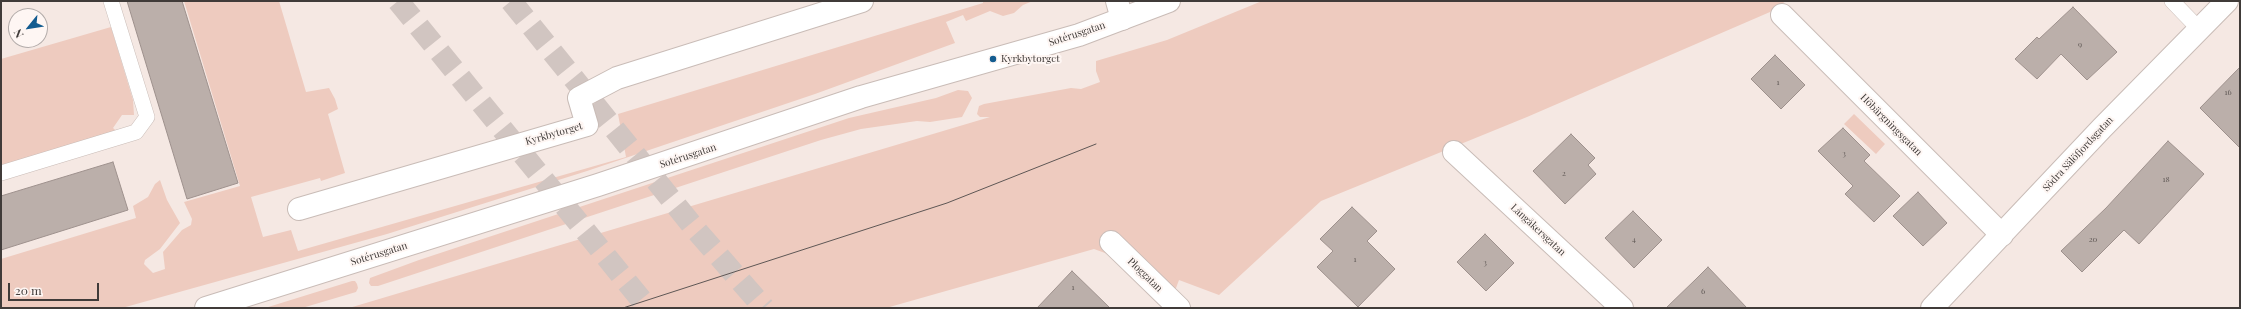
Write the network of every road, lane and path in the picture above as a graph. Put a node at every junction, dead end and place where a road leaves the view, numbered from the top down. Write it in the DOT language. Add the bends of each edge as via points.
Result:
graph roads {
  1 [pos="111,1"];
  2 [pos="862,1"];
  3 [pos="1168,1"];
  4 [pos="2172,1"];
  5 [pos="2226,1"];
  6 [pos="1120,10"];
  7 [pos="1782,15"];
  8 [pos="2199,29"];
  9 [pos="1454,152"];
  10 [pos="1,174"];
  11 [pos="299,209"];
  12 [pos="2002,235"];
  13 [pos="1111,242"];
  14 [pos="206,308"];
  15 [pos="1178,308"];
  16 [pos="1622,308"];
  17 [pos="1932,308"];
  1 -- 10 [label="lane" via="147,117 136,132"];
  2 -- 11 [label="street, Kyrkbytorget" via="617,78 579,98 587,125"];
  3 -- 6 [label="street, Sotérusgatan"];
  4 -- 8 [label="lane"];
  5 -- 8 [label="street, Södra Sälöfjordsgatan"];
  6 -- 14 [label="street, Sotérusgatan" via="1079,35 861,97 606,182"];
  7 -- 12 [label="street, Höbärgningsgatan"];
  8 -- 12 [label="street, Södra Sälöfjordsgatan"];
  9 -- 16 [label="street, Långåkersgatan"];
  12 -- 17 [label="street, Södra Sälöfjordsgatan"];
  13 -- 15 [label="street, Ploggatan"];
}
